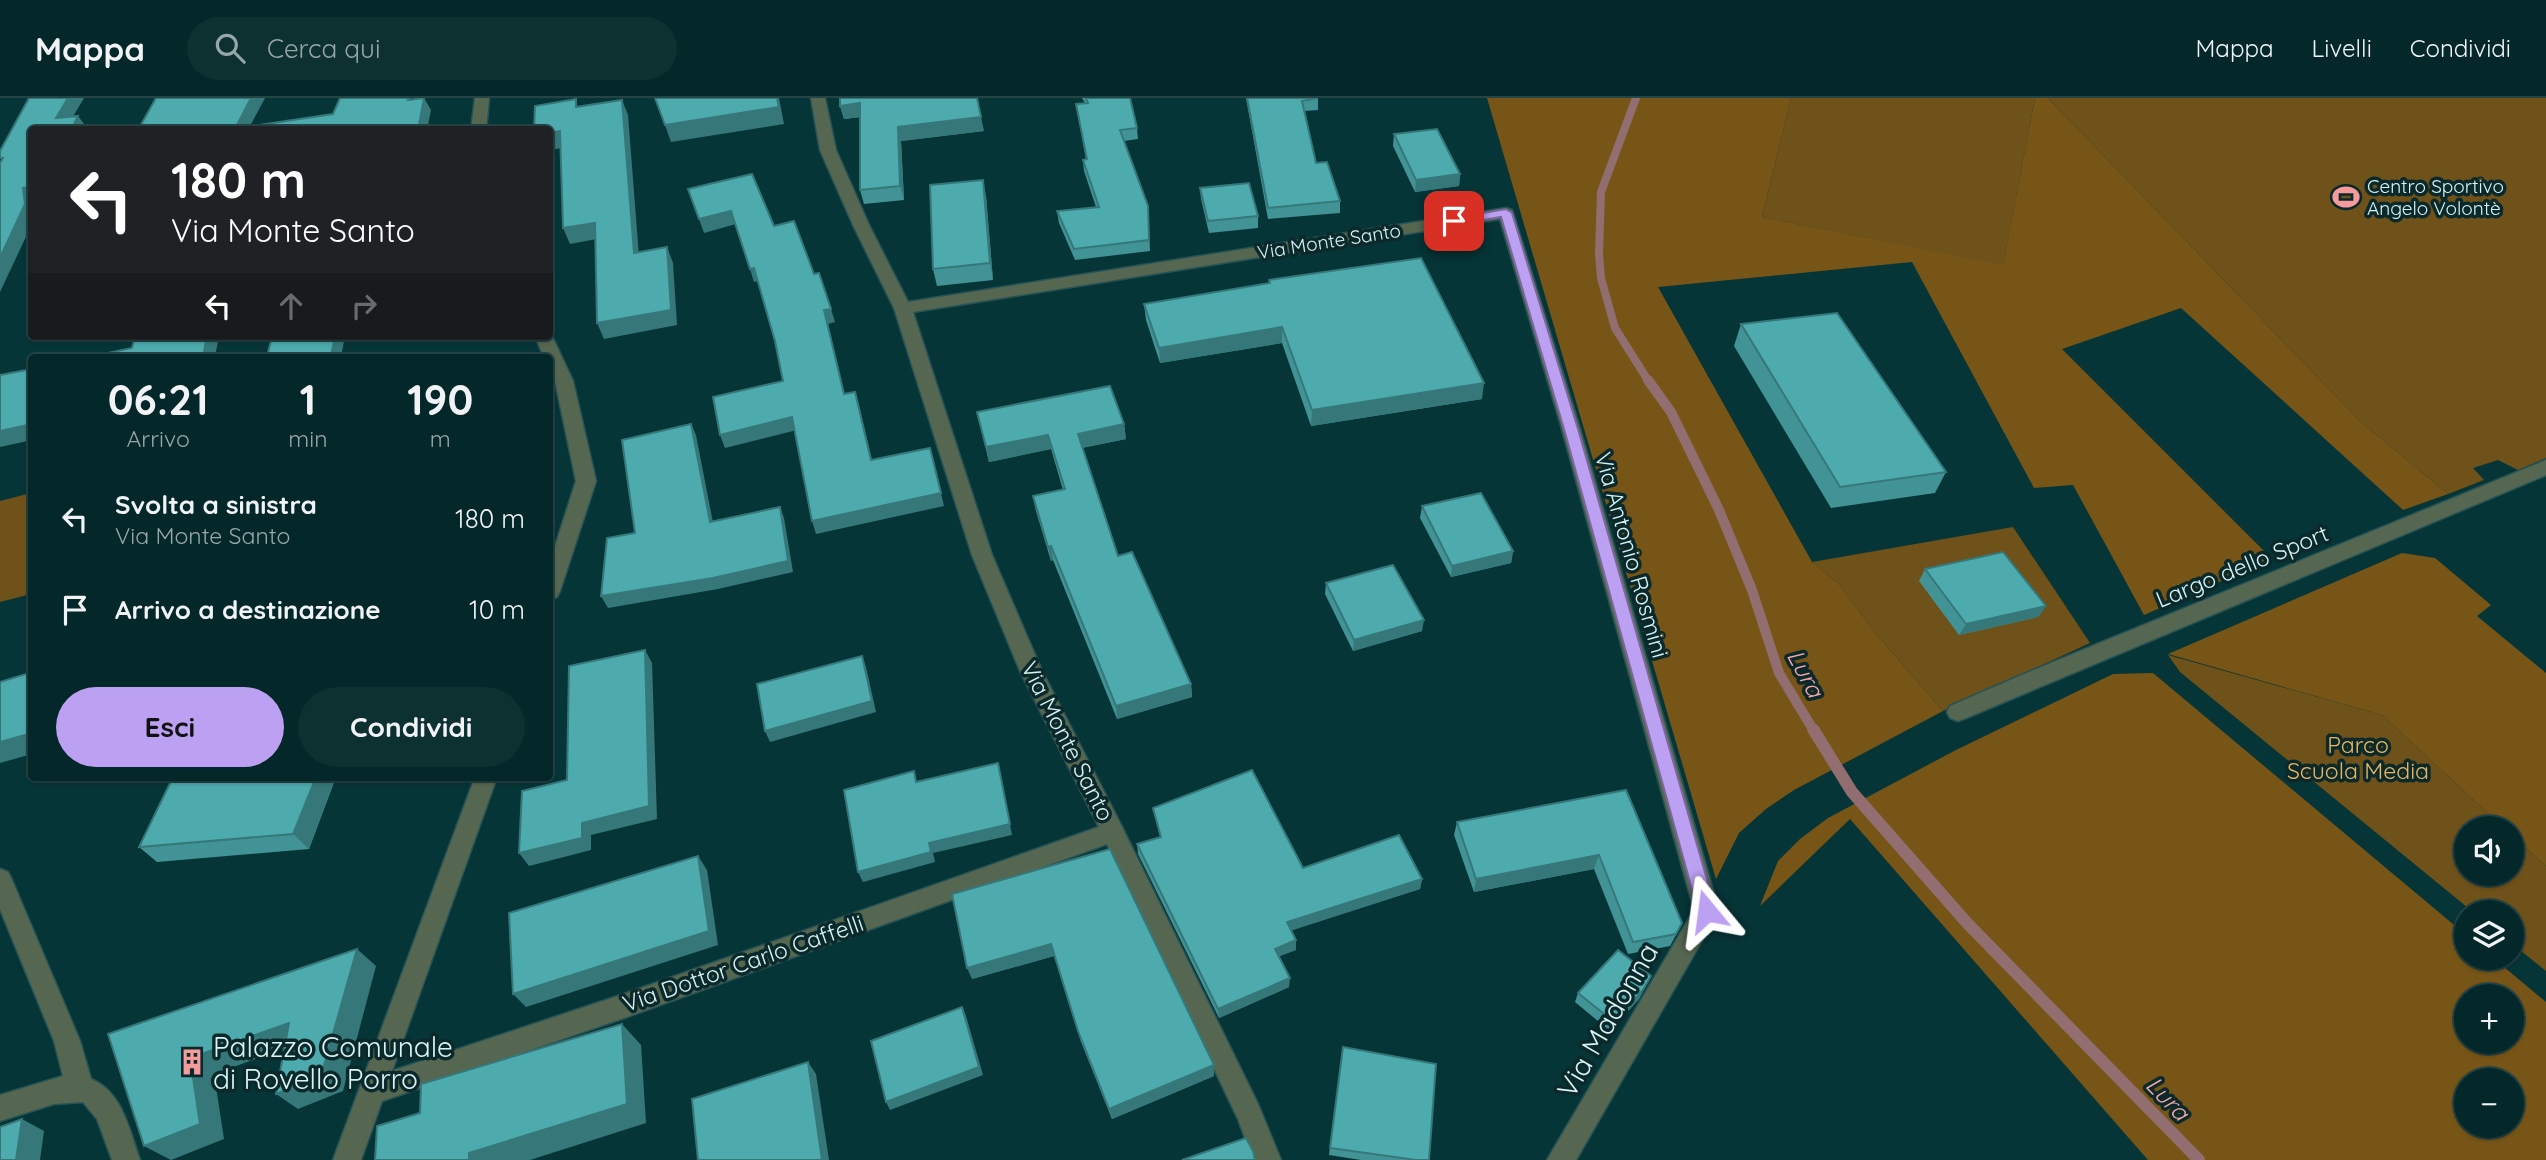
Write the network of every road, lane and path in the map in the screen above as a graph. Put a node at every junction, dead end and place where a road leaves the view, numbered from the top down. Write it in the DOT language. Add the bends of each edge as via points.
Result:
graph roads {
  1 [pos="482,98"];
  2 [pos="818,98"];
  3 [pos="478,126"];
  4 [pos="1506,213"];
  5 [pos="903,308"];
  6 [pos="553,356"];
  7 [pos="2546,467"];
  8 [pos="553,582"];
  9 [pos="1958,712"];
  10 [pos="485,781"];
  11 [pos="1114,832"];
  12 [pos="0,880"];
  13 [pos="1707,911"];
  14 [pos="80,1089"];
  15 [pos="372,1091"];
  16 [pos="0,1108"];
  17 [pos="126,1160"];
  18 [pos="347,1160"];
  19 [pos="1267,1160"];
  20 [pos="1561,1160"];
  1 -- 3 [label="street"];
  2 -- 5 [label="street, Via Monte Santo" via="828,150"];
  4 -- 5 [label="street, Via Monte Santo"];
  4 -- 13 [label="street, Via Antonio Rosmini"];
  5 -- 11 [label="street, Via Monte Santo" via="982,555 1031,671"];
  6 -- 8 [label="street" via="564,381 586,481"];
  7 -- 9 [label="street, Largo dello Sport"];
  10 -- 15 [label="street"];
  11 -- 15 [label="street, Via Dottor Carlo Caffelli"];
  11 -- 19 [label="street, Via Monte Santo" via="1249,1113"];
  12 -- 14 [label="street" via="67,1041"];
  13 -- 20 [label="street, Via Madonna"];
  14 -- 16 [label="street" via="64,1088"];
  14 -- 17 [label="street" via="102,1101"];
  15 -- 18 [label="street"];
}
